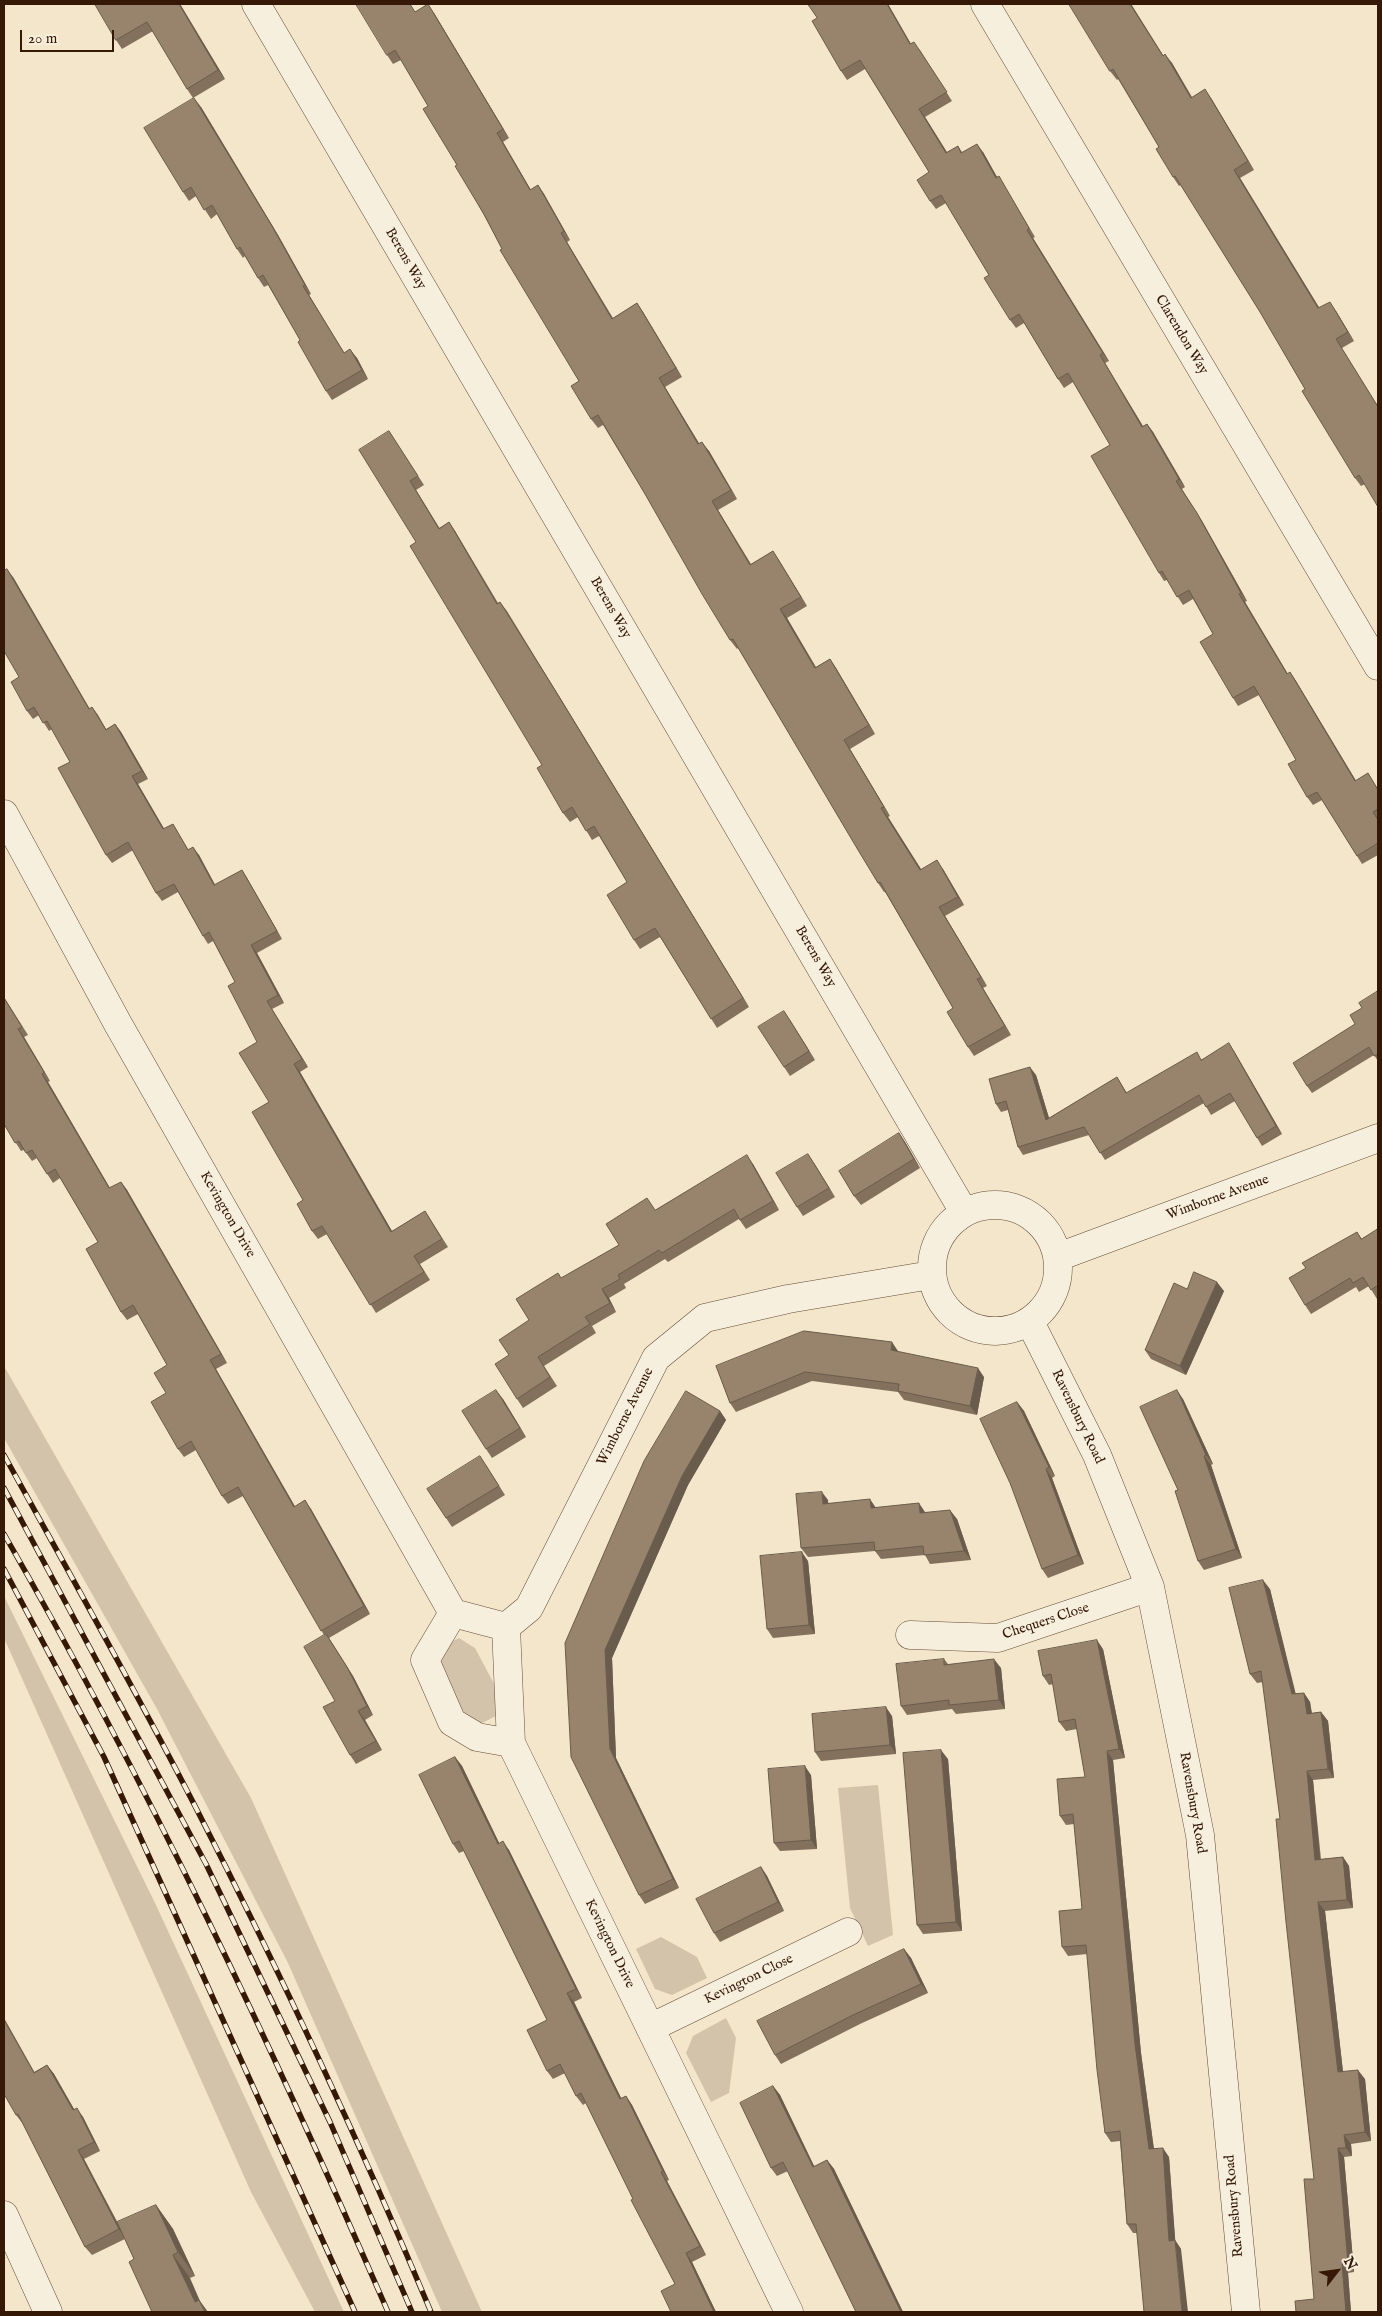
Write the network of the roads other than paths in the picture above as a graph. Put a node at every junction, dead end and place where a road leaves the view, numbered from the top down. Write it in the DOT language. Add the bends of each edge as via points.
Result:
graph roads {
  1 [pos="256,4"];
  2 [pos="985,4"];
  3 [pos="1378,666"];
  4 [pos="4,814"];
  5 [pos="1378,1138"];
  6 [pos="964,1212"];
  7 [pos="1058,1257"];
  8 [pos="932,1275"];
  9 [pos="1030,1322"];
  10 [pos="1150,1587"];
  11 [pos="453,1613"];
  12 [pos="506,1627"];
  13 [pos="910,1635"];
  14 [pos="511,1743"];
  15 [pos="848,1932"];
  16 [pos="650,2028"];
  17 [pos="4,2215"];
  18 [pos="48,2312"];
  19 [pos="789,2312"];
  20 [pos="1246,2312"];
  1 -- 6 [label="street, Berens Way"];
  2 -- 3 [label="street, Clarendon Way"];
  4 -- 11 [label="street, Kevington Drive" via="118,1024"];
  5 -- 7 [label="street, Wimborne Avenue"];
  6 -- 7 [label="street" via="996,1205 1022,1211 1039,1222 1051,1238"];
  6 -- 8 [label="street" via="938,1239 932,1256"];
  7 -- 9 [label="street" via="1054,1294"];
  8 -- 9 [label="street" via="938,1296 950,1314 968,1326 988,1332 1010,1330"];
  8 -- 12 [label="street, Wimborne Avenue" via="788,1299 706,1318 656,1358 529,1608"];
  9 -- 10 [label="street, Ravensbury Road" via="1097,1456"];
  10 -- 13 [label="street, Chequers Close" via="998,1638"];
  10 -- 20 [label="street, Ravensbury Road" via="1200,1835"];
  11 -- 12 [label="street"];
  11 -- 14 [label="street" via="425,1660 428,1669 452,1722 477,1737"];
  12 -- 14 [label="street"];
  14 -- 16 [label="street, Kevington Drive"];
  15 -- 16 [label="street, Kevington Close"];
  16 -- 19 [label="street, Kevington Drive"];
  17 -- 18 [label="street"];
}
